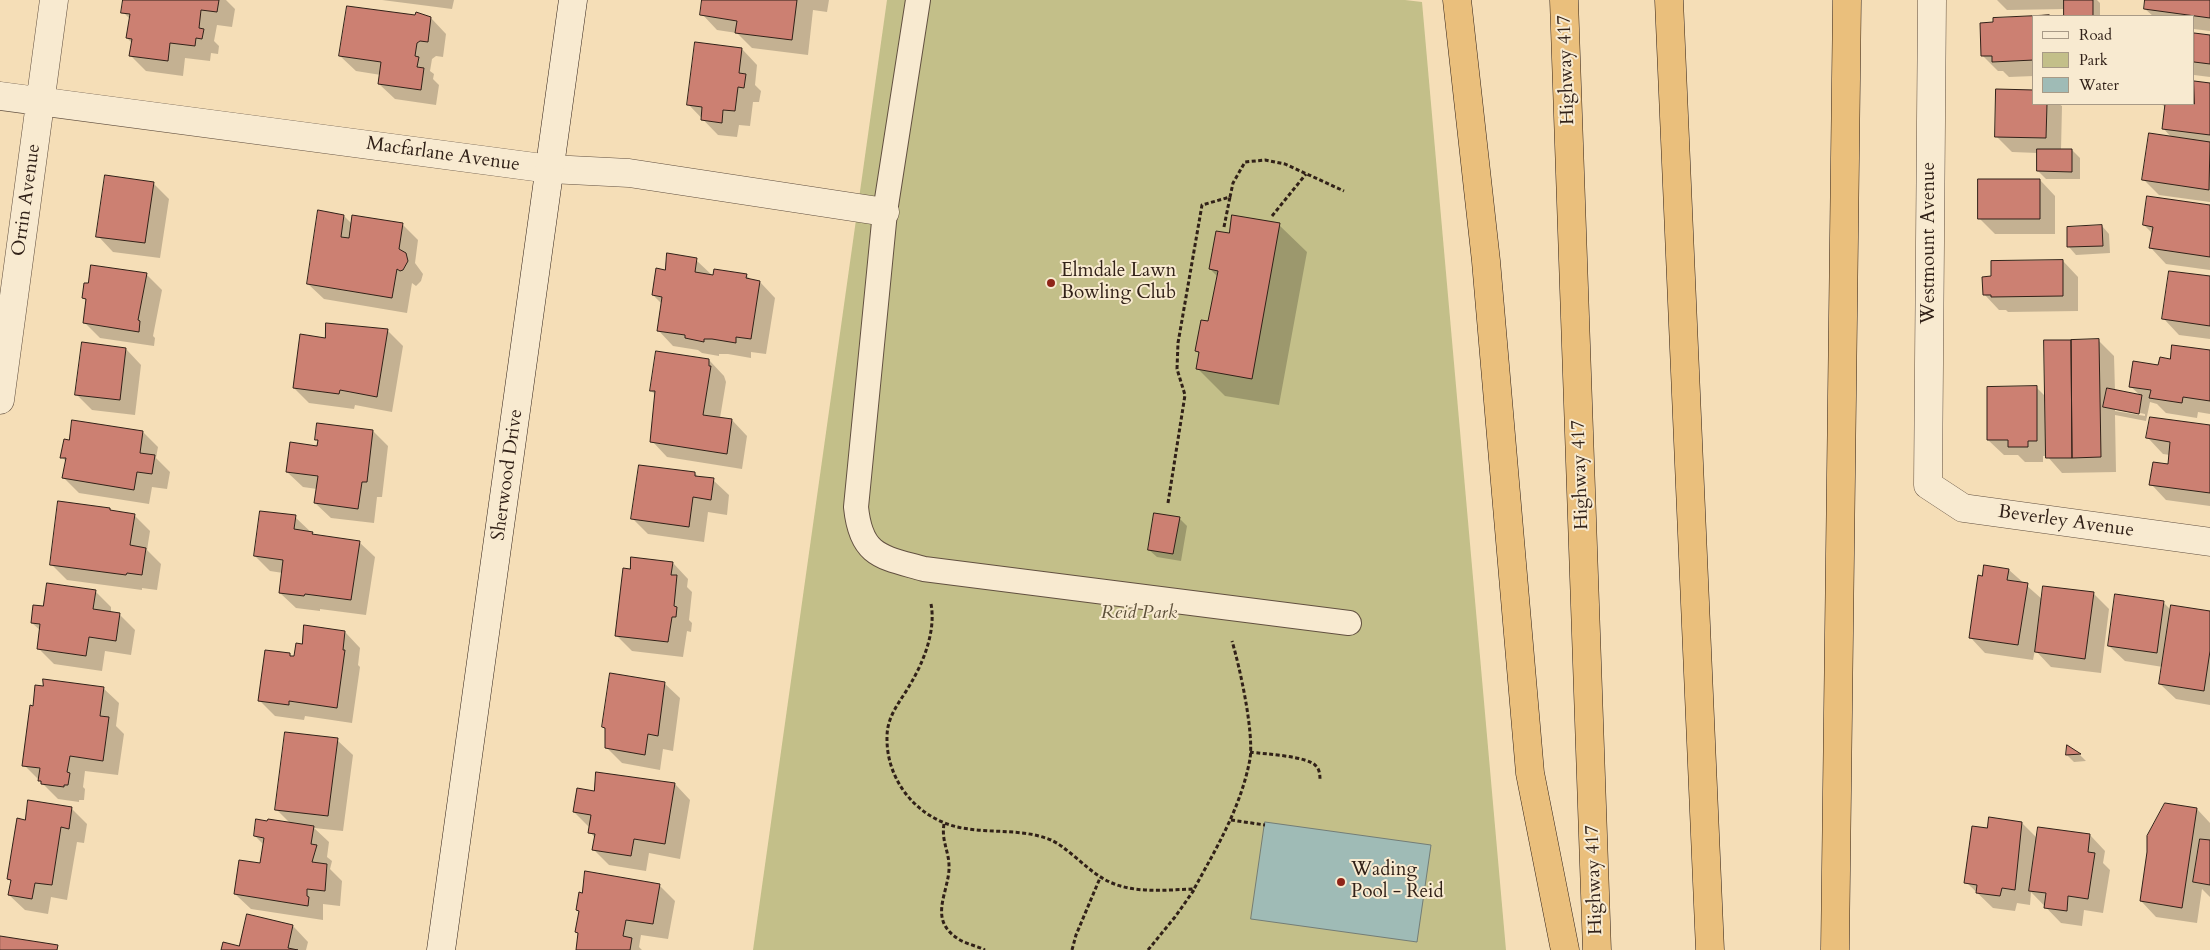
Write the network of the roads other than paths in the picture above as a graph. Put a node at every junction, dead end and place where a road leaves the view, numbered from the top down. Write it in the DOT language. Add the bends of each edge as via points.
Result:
graph roads {
  1 [pos="54,0"];
  2 [pos="573,0"];
  3 [pos="918,0"];
  4 [pos="1457,0"];
  5 [pos="1564,0"];
  6 [pos="1669,0"];
  7 [pos="1846,0"];
  8 [pos="1932,0"];
  9 [pos="0,96"];
  10 [pos="40,101"];
  11 [pos="550,169"];
  12 [pos="885,212"];
  13 [pos="0,400"];
  14 [pos="1928,485"];
  15 [pos="2210,542"];
  16 [pos="1350,623"];
  17 [pos="441,950"];
  18 [pos="1565,950"];
  19 [pos="1597,950"];
  20 [pos="1710,950"];
  21 [pos="1835,950"];
  1 -- 10 [label="street, Orrin Avenue"];
  2 -- 11 [label="street, Sherwood Drive"];
  3 -- 12 [label="lane"];
  4 -- 18 [label="highway" via="1486,261 1530,773"];
  5 -- 19 [label="highway, Highway 417"];
  6 -- 20 [label="highway"];
  7 -- 21 [label="highway"];
  8 -- 14 [label="street, Westmount Avenue"];
  9 -- 10 [label="street, Macfarlane Avenue"];
  10 -- 11 [label="street, Macfarlane Avenue"];
  10 -- 13 [label="street, Orrin Avenue"];
  11 -- 12 [label="street, Macfarlane Avenue" via="629,173"];
  11 -- 17 [label="street, Sherwood Drive"];
  12 -- 16 [label="lane" via="856,507 858,526 868,548 885,558 924,570"];
  14 -- 15 [label="street, Beverley Avenue" via="1963,508"];
}
